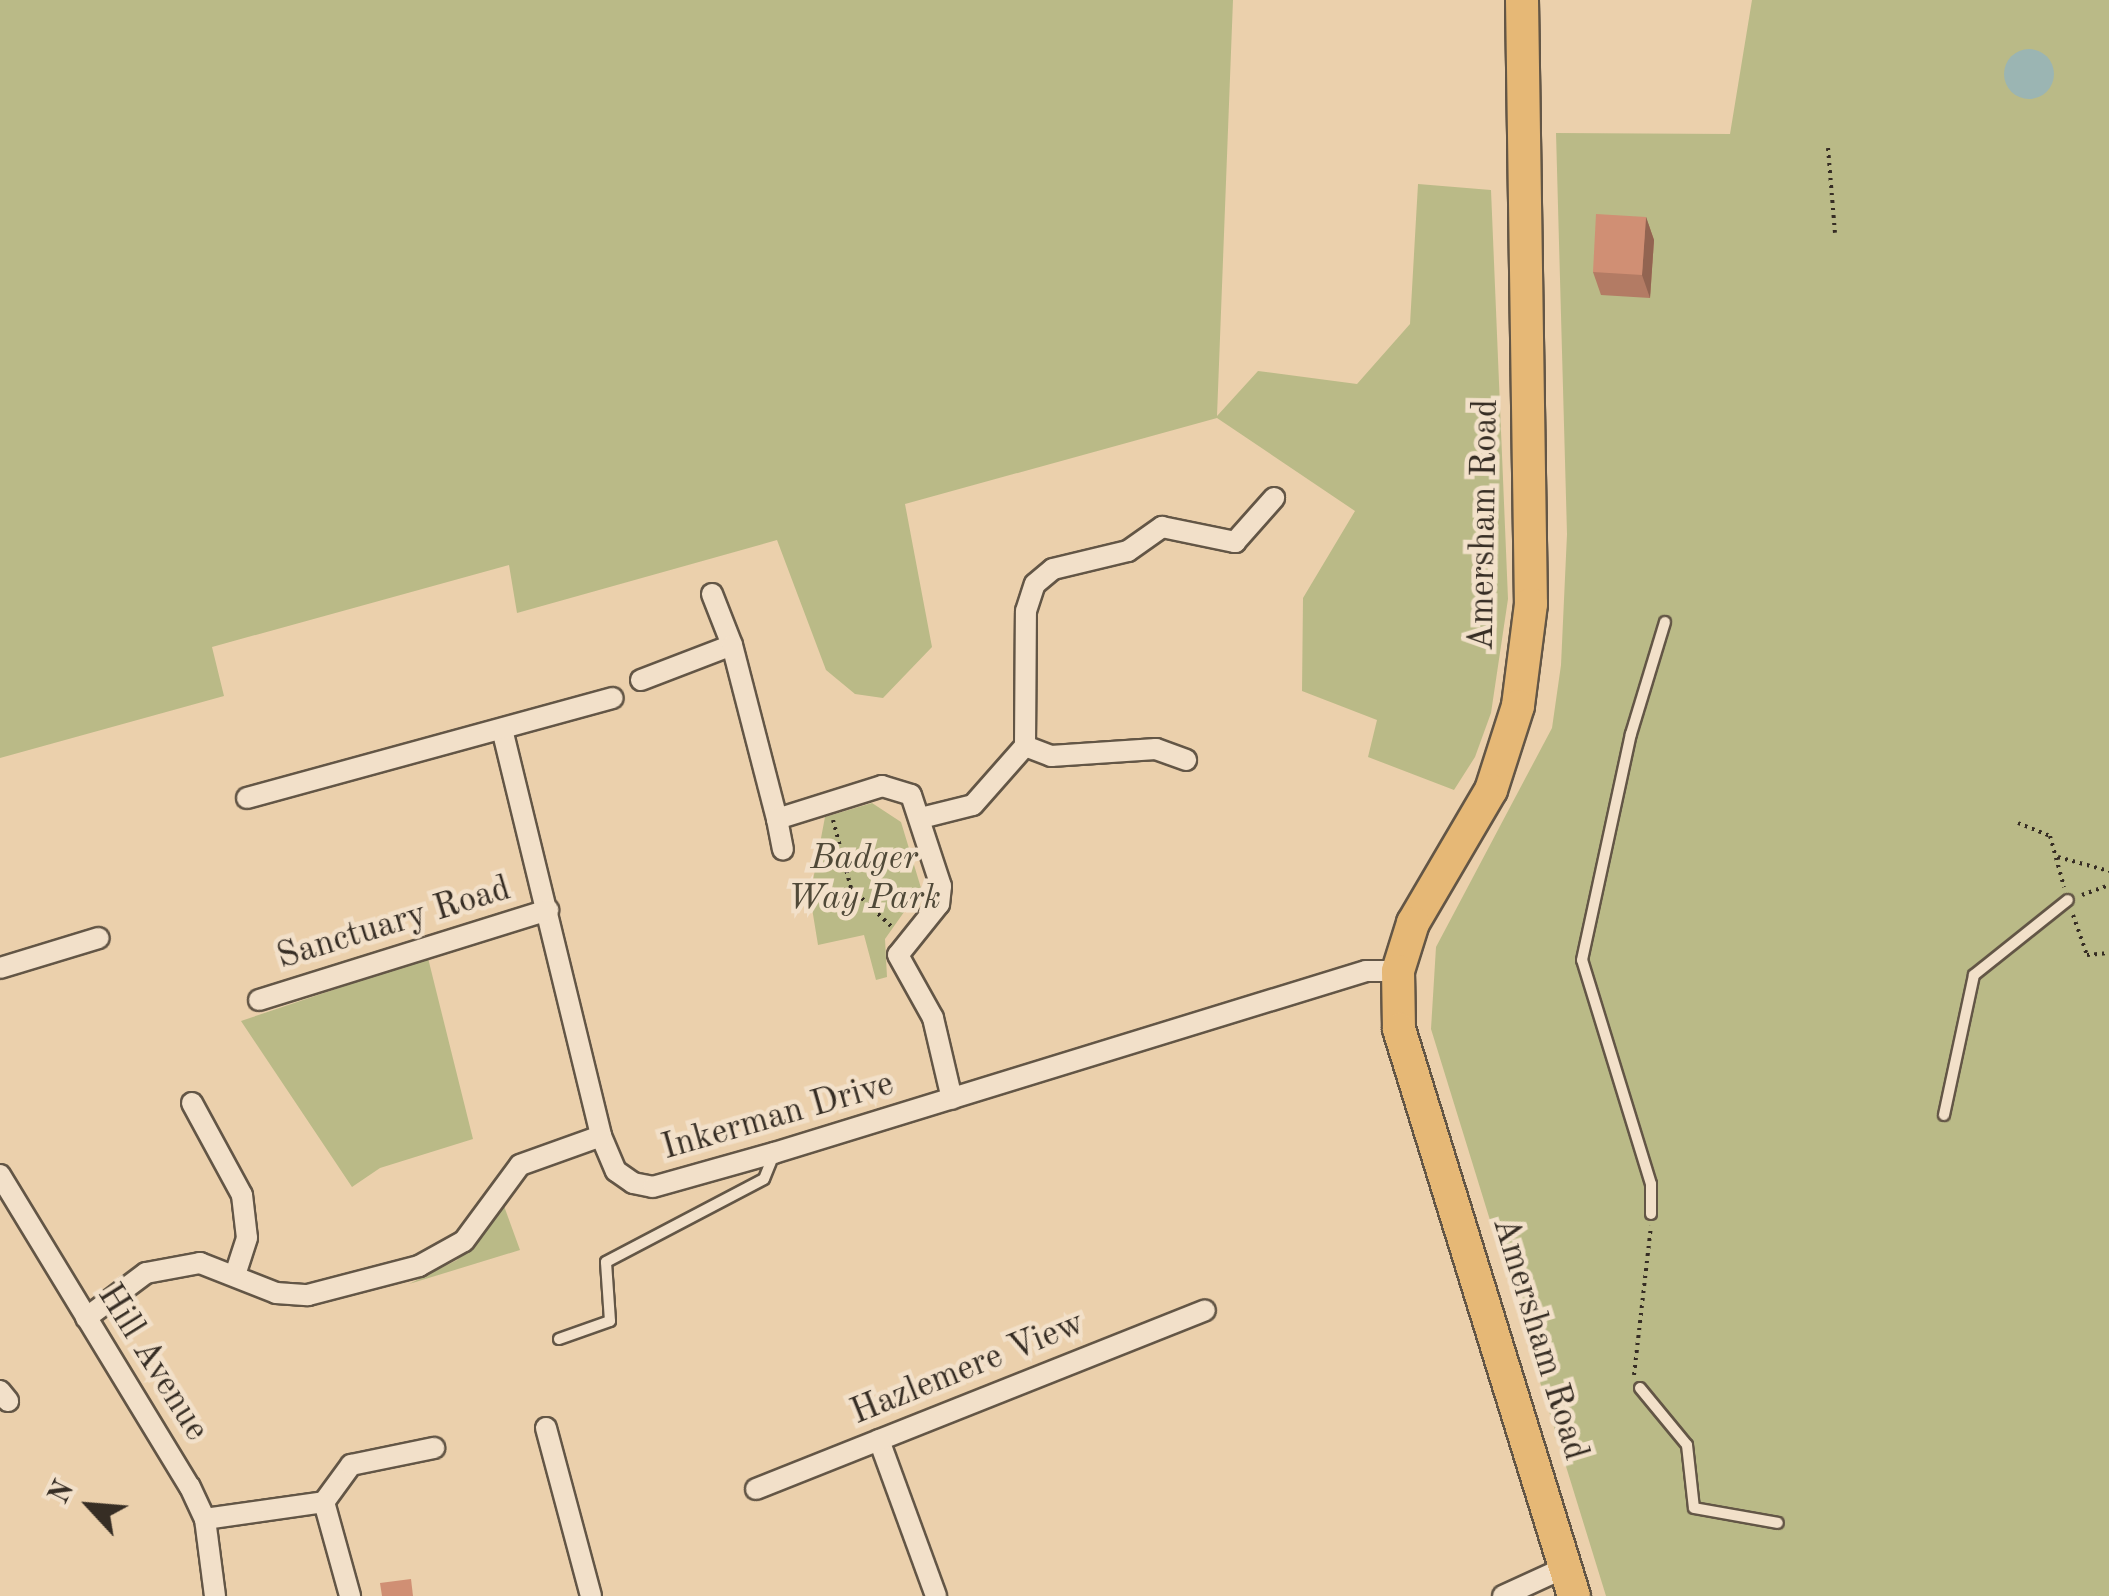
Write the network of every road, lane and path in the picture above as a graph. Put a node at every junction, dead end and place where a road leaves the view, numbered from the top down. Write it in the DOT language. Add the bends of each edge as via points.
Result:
graph roads {
  1 [pos="1522,0"];
  2 [pos="1828,148"];
  3 [pos="1835,233"];
  4 [pos="1274,498"];
  5 [pos="712,594"];
  6 [pos="1666,622"];
  7 [pos="732,644"];
  8 [pos="641,680"];
  9 [pos="613,698"];
  10 [pos="502,730"];
  11 [pos="1025,746"];
  12 [pos="1186,760"];
  13 [pos="247,798"];
  14 [pos="825,804"];
  15 [pos="924,817"];
  16 [pos="776,819"];
  17 [pos="783,849"];
  18 [pos="2058,857"];
  19 [pos="2109,870"];
  20 [pos="2109,885"];
  21 [pos="2068,900"];
  22 [pos="548,910"];
  23 [pos="907,933"];
  24 [pos="100,938"];
  25 [pos="0,968"];
  26 [pos="1398,972"];
  27 [pos="259,1000"];
  28 [pos="952,1100"];
  29 [pos="192,1103"];
  30 [pos="1944,1115"];
  31 [pos="601,1136"];
  32 [pos="774,1153"];
  33 [pos="0,1175"];
  34 [pos="1651,1214"];
  35 [pos="236,1271"];
  36 [pos="1205,1310"];
  37 [pos="86,1318"];
  38 [pos="559,1339"];
  39 [pos="1640,1388"];
  40 [pos="546,1428"];
  41 [pos="879,1440"];
  42 [pos="434,1448"];
  43 [pos="756,1489"];
  44 [pos="324,1502"];
  45 [pos="205,1519"];
  46 [pos="1778,1523"];
  47 [pos="1570,1581"];
  48 [pos="216,1596"];
  49 [pos="350,1596"];
  50 [pos="591,1596"];
  51 [pos="936,1596"];
  52 [pos="1502,1596"];
  1 -- 26 [label="main road, Amersham Road" via="1531,604 1518,706 1491,790 1413,923"];
  2 -- 3 [label="path"];
  4 -- 11 [label="street" via="1235,542 1162,527 1128,550 1053,569 1035,584 1026,611"];
  5 -- 7 [label="street"];
  6 -- 34 [label="lane" via="1582,960 1652,1184"];
  7 -- 8 [label="street"];
  7 -- 16 [label="street"];
  9 -- 10 [label="street"];
  10 -- 13 [label="street"];
  10 -- 22 [label="street, Inkerman Drive"];
  11 -- 12 [label="street" via="1051,756 1156,750"];
  11 -- 15 [label="street" via="974,804"];
  14 -- 15 [label="street" via="895,786"];
  14 -- 16 [label="street"];
  14 -- 23 [label="path" via="845,844 852,888"];
  15 -- 23 [label="street" via="939,904"];
  16 -- 17 [label="street"];
  18 -- 19 [label="path"];
  20 -- 21 [label="path"];
  21 -- 30 [label="lane" via="1974,975"];
  22 -- 27 [label="street, Sanctuary Road"];
  22 -- 31 [label="street, Inkerman Drive"];
  23 -- 28 [label="street" via="898,955 933,1018"];
  24 -- 25 [label="street"];
  26 -- 28 [label="street, Inkerman Drive" via="1366,971"];
  26 -- 47 [label="main road, Amersham Road" via="1398,1029"];
  28 -- 32 [label="street, Inkerman Drive"];
  29 -- 35 [label="street" via="242,1195 247,1238"];
  31 -- 32 [label="street, Inkerman Drive" via="616,1170 653,1187"];
  31 -- 35 [label="street" via="520,1165 464,1241 420,1266 308,1296 276,1293"];
  32 -- 38 [label="lane" via="764,1179 606,1262 610,1321"];
  33 -- 37 [label="street, Hill Avenue"];
  34 -- 39 [label="path" via="1634,1372"];
  35 -- 37 [label="street" via="200,1263 146,1272"];
  36 -- 41 [label="street, Hazlemere View"];
  37 -- 45 [label="street, Hill Avenue"];
  39 -- 46 [label="lane" via="1687,1445 1694,1508"];
  40 -- 50 [label="street"];
  41 -- 43 [label="street, Hazlemere View"];
  41 -- 51 [label="street"];
  42 -- 44 [label="street" via="352,1466"];
  44 -- 45 [label="street"];
  44 -- 49 [label="street"];
  45 -- 48 [label="street, Hill Avenue"];
  47 -- 52 [label="street"];
}
